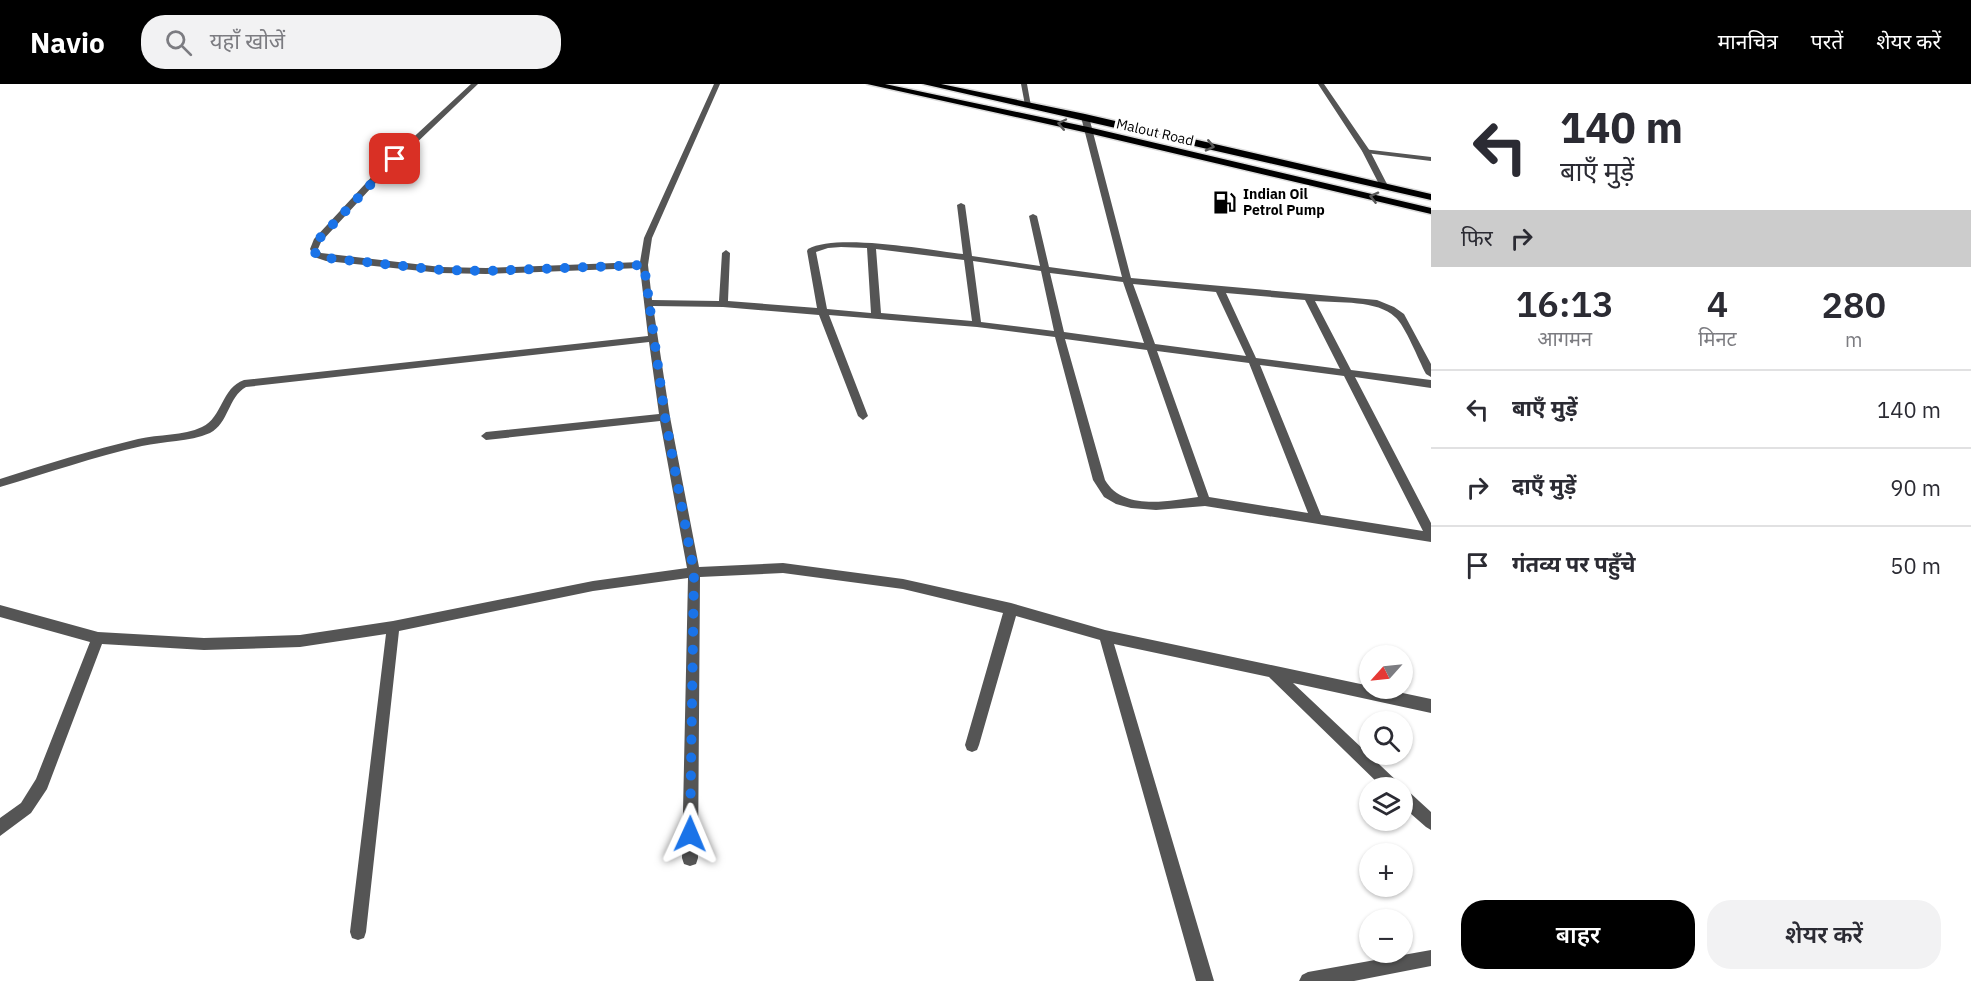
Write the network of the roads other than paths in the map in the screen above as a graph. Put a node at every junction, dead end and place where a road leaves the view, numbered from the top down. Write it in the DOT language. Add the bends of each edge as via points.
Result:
graph roads {
  1 [pos="475,84"];
  2 [pos="717,84"];
  3 [pos="872,84"];
  4 [pos="928,84"];
  5 [pos="1024,84"];
  6 [pos="1322,84"];
  7 [pos="1029,105"];
  8 [pos="1085,117"];
  9 [pos="1088,130"];
  10 [pos="1366,151"];
  11 [pos="1431,159"];
  12 [pos="1384,186"];
  13 [pos="1431,197"];
  14 [pos="961,205"];
  15 [pos="1431,212"];
  16 [pos="1033,216"];
  17 [pos="871,247"];
  18 [pos="726,253"];
  19 [pos="967,256"];
  20 [pos="644,265"];
  21 [pos="1045,269"];
  22 [pos="1127,280"];
  23 [pos="1219,288"];
  24 [pos="1308,297"];
  25 [pos="648,303"];
  26 [pos="723,304"];
  27 [pos="822,310"];
  28 [pos="876,315"];
  29 [pos="976,324"];
  30 [pos="1059,333"];
  31 [pos="654,338"];
  32 [pos="1151,347"];
  33 [pos="1253,361"];
  34 [pos="1346,371"];
  35 [pos="1431,374"];
  36 [pos="1431,384"];
  37 [pos="863,416"];
  38 [pos="665,417"];
  39 [pos="486,436"];
  40 [pos="0,483"];
  41 [pos="1205,501"];
  42 [pos="1316,517"];
  43 [pos="1431,536"];
  44 [pos="694,572"];
  45 [pos="1011,609"];
  46 [pos="0,611"];
  47 [pos="393,627"];
  48 [pos="1105,636"];
  49 [pos="98,638"];
  50 [pos="1274,673"];
  51 [pos="1431,706"];
  52 [pos="972,745"];
  53 [pos="1383,777"];
  54 [pos="1413,805"];
  55 [pos="1431,822"];
  56 [pos="0,828"];
  57 [pos="690,858"];
  58 [pos="358,932"];
  59 [pos="1431,958"];
  60 [pos="1205,981"];
  61 [pos="1308,981"];
  1 -- 20 [label="street" via="381,172 317,241 316,255 441,270"];
  2 -- 20 [label="street" via="648,238"];
  9 -- 3 [label="highway, Malout Road, one-way"];
  4 -- 7 [label="highway, Malout Road"];
  5 -- 7 [label="street"];
  6 -- 10 [label="street"];
  7 -- 8 [label="highway, Malout Road"];
  8 -- 9 [label="street"];
  8 -- 12 [label="highway, Malout Road, one-way"];
  15 -- 9 [label="highway, Malout Road, one-way"];
  9 -- 22 [label="street"];
  10 -- 11 [label="street"];
  10 -- 12 [label="street"];
  12 -- 13 [label="highway, Malout Road"];
  14 -- 19 [label="street"];
  16 -- 21 [label="street"];
  17 -- 19 [label="street"];
  17 -- 27 [label="street" via="824,244 811,251"];
  17 -- 28 [label="street"];
  18 -- 26 [label="street"];
  19 -- 21 [label="street"];
  19 -- 29 [label="street"];
  20 -- 25 [label="street"];
  21 -- 22 [label="street"];
  21 -- 30 [label="street"];
  22 -- 23 [label="street"];
  22 -- 32 [label="street"];
  23 -- 24 [label="street"];
  23 -- 33 [label="street"];
  24 -- 34 [label="street"];
  24 -- 35 [label="street" via="1377,303 1391,309 1401,316"];
  25 -- 26 [label="street"];
  25 -- 31 [label="street"];
  26 -- 27 [label="street"];
  27 -- 28 [label="street"];
  27 -- 37 [label="street"];
  28 -- 29 [label="street"];
  29 -- 30 [label="street"];
  30 -- 32 [label="street"];
  30 -- 41 [label="street" via="1099,480 1108,494 1126,504"];
  31 -- 38 [label="street"];
  31 -- 40 [label="street" via="244,384 233,390 221,417 205,430 147,440"];
  32 -- 33 [label="street"];
  32 -- 41 [label="street"];
  33 -- 34 [label="street"];
  33 -- 42 [label="street"];
  34 -- 36 [label="street"];
  34 -- 43 [label="street"];
  38 -- 39 [label="street"];
  38 -- 44 [label="street"];
  41 -- 42 [label="street"];
  42 -- 43 [label="street"];
  44 -- 45 [label="street" via="783,568 903,584"];
  44 -- 47 [label="street" via="593,586"];
  44 -- 57 [label="street"];
  45 -- 48 [label="street"];
  45 -- 52 [label="street"];
  46 -- 49 [label="street"];
  47 -- 49 [label="street" via="300,641 204,644"];
  47 -- 58 [label="street"];
  48 -- 50 [label="street"];
  48 -- 60 [label="street"];
  49 -- 56 [label="street" via="42,784 26,808"];
  50 -- 51 [label="street"];
  50 -- 53 [label="street"];
  54 -- 55 [label="street"];
  59 -- 61 [label="street"];
}
